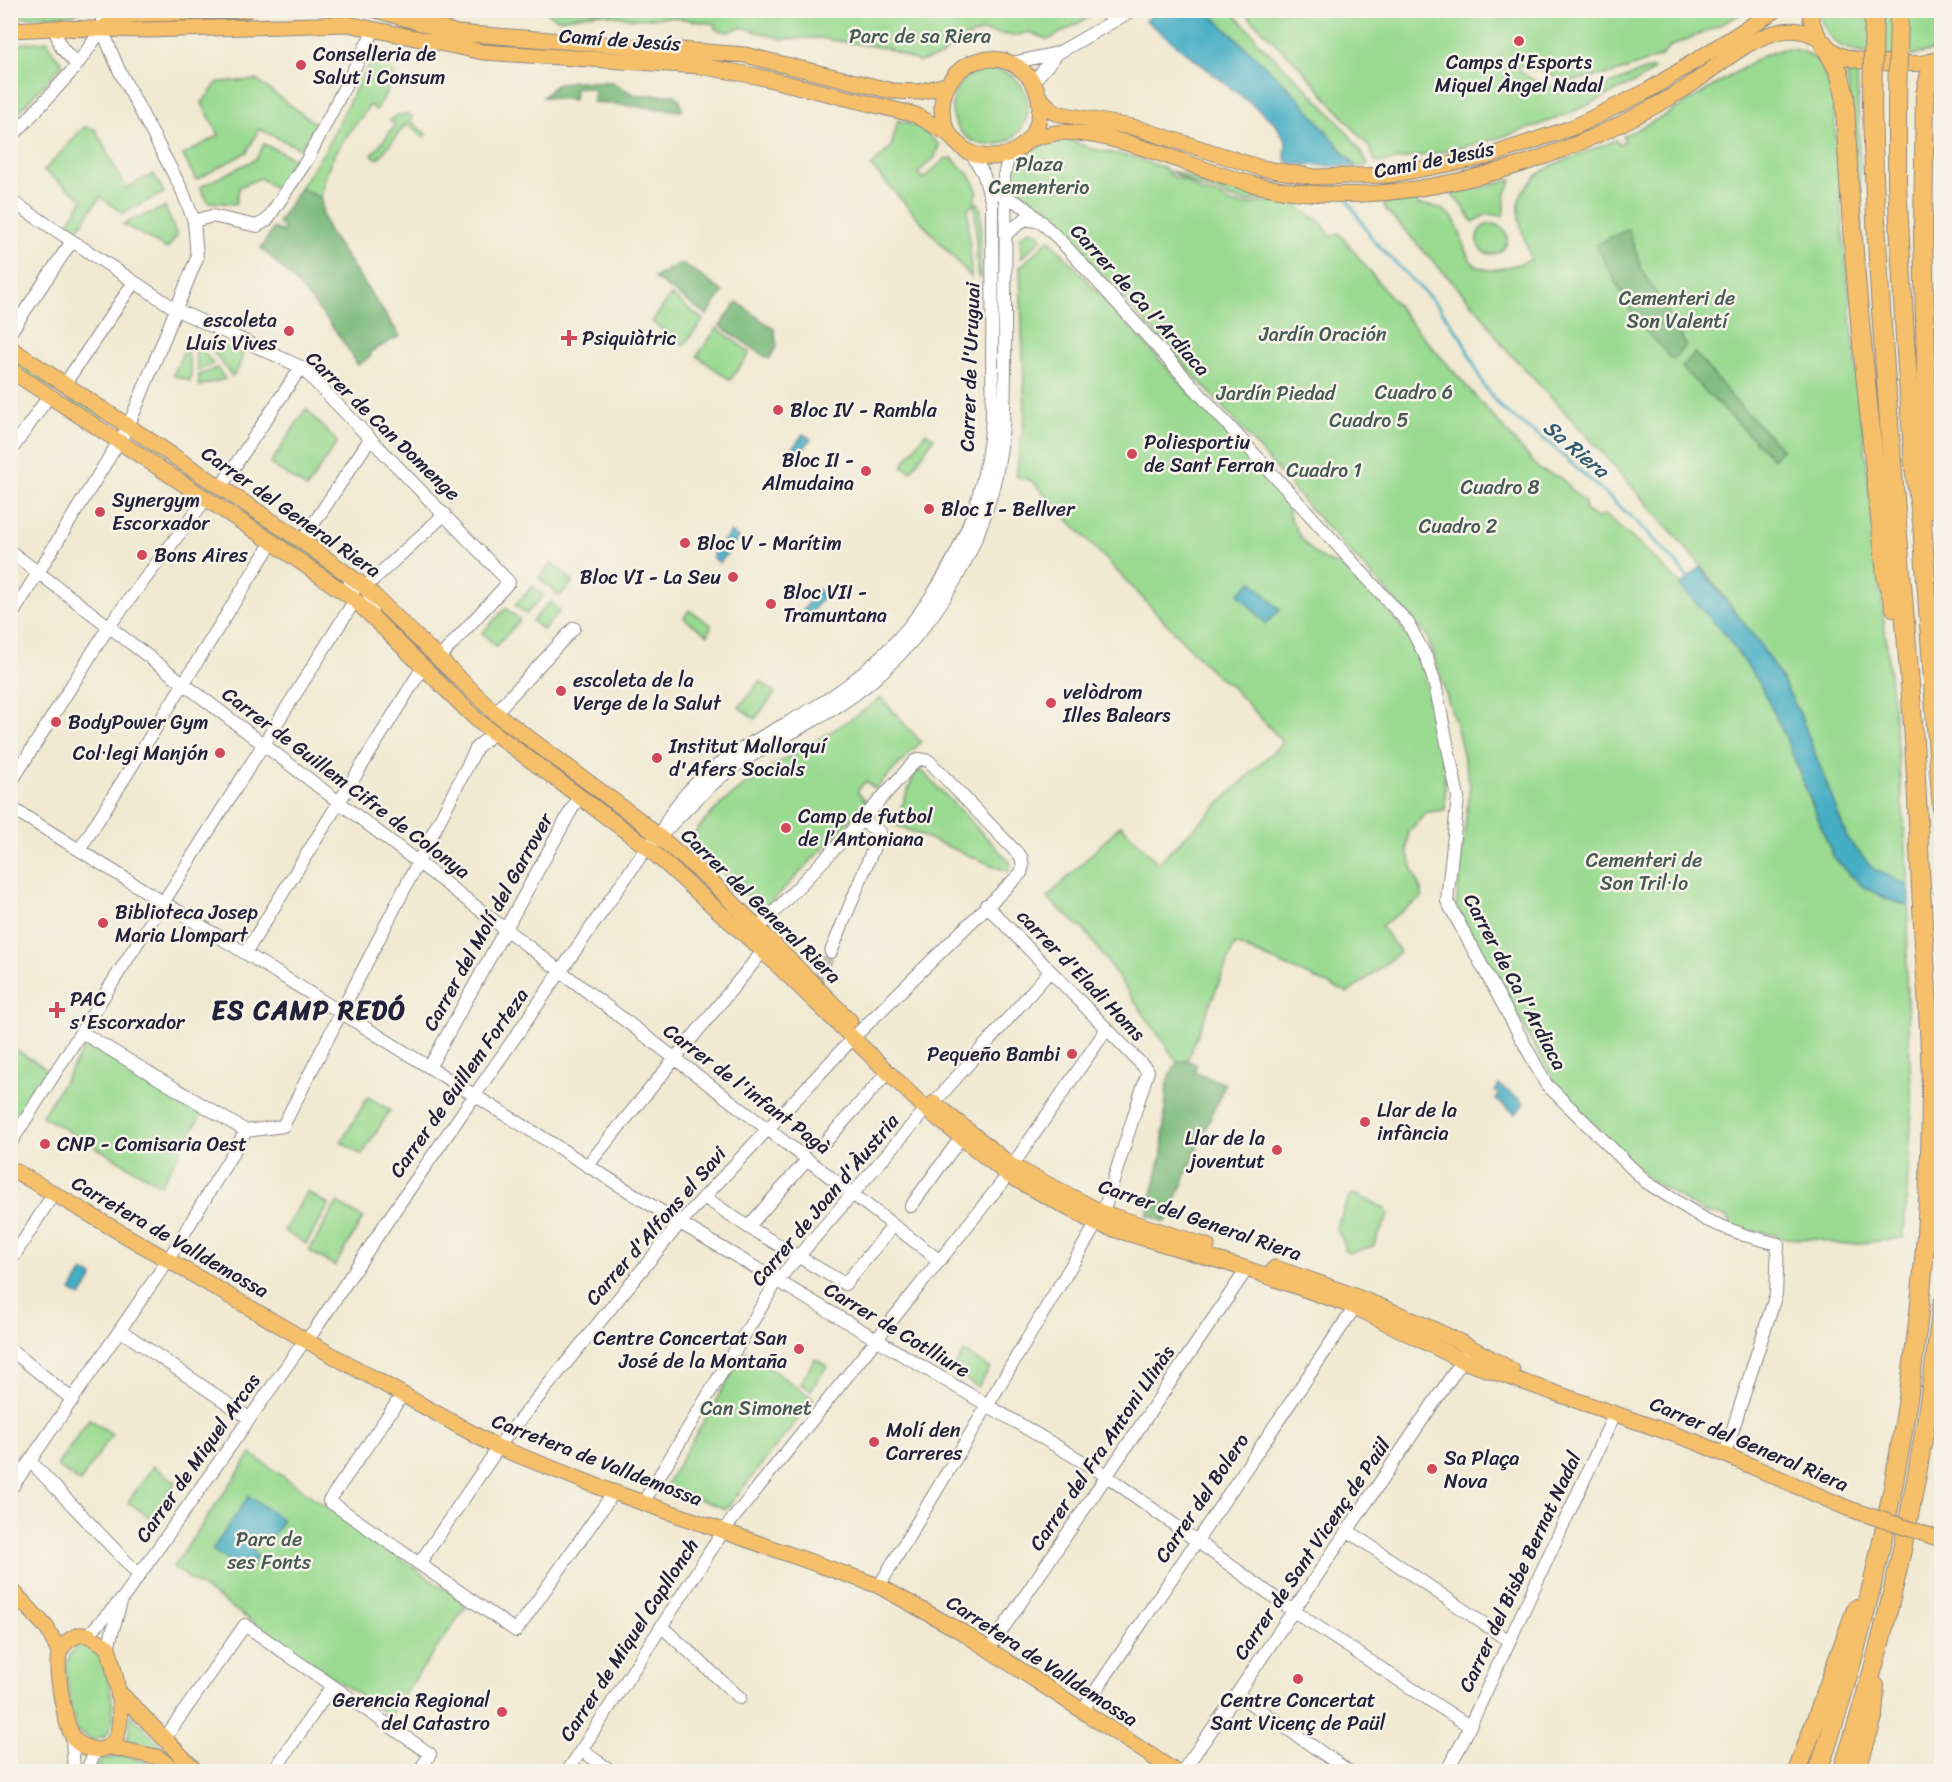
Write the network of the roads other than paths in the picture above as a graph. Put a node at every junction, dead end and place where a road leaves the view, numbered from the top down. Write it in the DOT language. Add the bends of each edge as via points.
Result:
graph roads {
  1 [pos="102,10"];
  2 [pos="246,10"];
  3 [pos="376,10"];
  4 [pos="1776,10"];
  5 [pos="1809,10"];
  6 [pos="1874,10"];
  7 [pos="1899,10"];
  8 [pos="120,13"];
  9 [pos="1127,14"];
  10 [pos="423,22"];
  11 [pos="54,28"];
  12 [pos="102,29"];
  13 [pos="10,30"];
  14 [pos="374,30"];
  15 [pos="1823,42"];
  16 [pos="1058,52"];
  17 [pos="1941,57"];
  18 [pos="1012,63"];
  19 [pos="77,65"];
  20 [pos="1033,82"];
  21 [pos="1941,82"];
  22 [pos="946,85"];
  23 [pos="1683,89"];
  24 [pos="1039,97"];
  25 [pos="1924,120"];
  26 [pos="949,134"];
  27 [pos="10,139"];
  28 [pos="1028,140"];
  29 [pos="971,153"];
  30 [pos="1009,154"];
  31 [pos="1849,185"];
  32 [pos="989,188"];
  33 [pos="1006,197"];
  34 [pos="10,200"];
  35 [pos="194,221"];
  36 [pos="1042,222"];
  37 [pos="1005,235"];
  38 [pos="72,241"];
  39 [pos="134,282"];
  40 [pos="177,310"];
  41 [pos="10,333"];
  42 [pos="10,348"];
  43 [pos="301,367"];
  44 [pos="10,370"];
  45 [pos="64,385"];
  46 [pos="49,396"];
  47 [pos="128,427"];
  48 [pos="370,439"];
  49 [pos="119,443"];
  50 [pos="10,452"];
  51 [pos="220,488"];
  52 [pos="205,500"];
  53 [pos="445,514"];
  54 [pos="1922,522"];
  55 [pos="302,541"];
  56 [pos="272,542"];
  57 [pos="10,550"];
  58 [pos="39,572"];
  59 [pos="348,574"];
  60 [pos="365,587"];
  61 [pos="355,600"];
  62 [pos="372,617"];
  63 [pos="10,618"];
  64 [pos="109,626"];
  65 [pos="574,628"];
  66 [pos="1907,653"];
  67 [pos="440,657"];
  68 [pos="423,667"];
  69 [pos="185,684"];
  70 [pos="495,713"];
  71 [pos="493,734"];
  72 [pos="263,744"];
  73 [pos="10,784"];
  74 [pos="1941,792"];
  75 [pos="579,796"];
  76 [pos="338,802"];
  77 [pos="10,807"];
  78 [pos="1941,811"];
  79 [pos="861,821"];
  80 [pos="659,837"];
  81 [pos="647,847"];
  82 [pos="80,849"];
  83 [pos="418,862"];
  84 [pos="163,901"];
  85 [pos="986,905"];
  86 [pos="759,928"];
  87 [pos="507,931"];
  88 [pos="763,951"];
  89 [pos="246,952"];
  90 [pos="831,952"];
  91 [pos="560,971"];
  92 [pos="1050,971"];
  93 [pos="340,1010"];
  94 [pos="1106,1029"];
  95 [pos="81,1032"];
  96 [pos="857,1035"];
  97 [pos="675,1058"];
  98 [pos="430,1066"];
  99 [pos="888,1072"];
  100 [pos="476,1094"];
  101 [pos="930,1106"];
  102 [pos="767,1130"];
  103 [pos="246,1131"];
  104 [pos="960,1139"];
  105 [pos="827,1140"];
  106 [pos="10,1144"];
  107 [pos="807,1160"];
  108 [pos="587,1166"];
  109 [pos="10,1168"];
  110 [pos="1010,1171"];
  111 [pos="54,1193"];
  112 [pos="854,1195"];
  113 [pos="704,1197"];
  114 [pos="911,1206"];
  115 [pos="1100,1219"];
  116 [pos="680,1223"];
  117 [pos="893,1226"];
  118 [pos="748,1227"];
  119 [pos="798,1257"];
  120 [pos="168,1260"];
  121 [pos="939,1260"];
  122 [pos="10,1262"];
  123 [pos="1247,1269"];
  124 [pos="777,1281"];
  125 [pos="1941,1304"];
  126 [pos="1355,1307"];
  127 [pos="120,1330"];
  128 [pos="876,1339"];
  129 [pos="304,1340"];
  130 [pos="1472,1347"];
  131 [pos="10,1349"];
  132 [pos="1463,1360"];
  133 [pos="1540,1386"];
  134 [pos="403,1394"];
  135 [pos="73,1400"];
  136 [pos="987,1407"];
  137 [pos="1615,1413"];
  138 [pos="249,1418"];
  139 [pos="499,1448"];
  140 [pos="1725,1454"];
  141 [pos="31,1462"];
  142 [pos="1107,1476"];
  143 [pos="10,1490"];
  144 [pos="614,1492"];
  145 [pos="643,1503"];
  146 [pos="724,1530"];
  147 [pos="1347,1530"];
  148 [pos="1197,1539"];
  149 [pos="1941,1539"];
  150 [pos="1879,1555"];
  151 [pos="419,1564"];
  152 [pos="139,1575"];
  153 [pos="879,1586"];
  154 [pos="10,1588"];
  155 [pos="123,1598"];
  156 [pos="1292,1610"];
  157 [pos="662,1627"];
  158 [pos="88,1635"];
  159 [pos="1509,1641"];
  160 [pos="108,1647"];
  161 [pos="989,1649"];
  162 [pos="59,1652"];
  163 [pos="1877,1654"];
  164 [pos="332,1686"];
  165 [pos="118,1691"];
  166 [pos="1238,1694"];
  167 [pos="740,1698"];
  168 [pos="1082,1711"];
  169 [pos="1470,1726"];
  170 [pos="72,1736"];
  171 [pos="165,1738"];
  172 [pos="103,1748"];
  173 [pos="1460,1749"];
  174 [pos="581,1750"];
  175 [pos="74,1772"];
  176 [pos="86,1772"];
  177 [pos="177,1772"];
  178 [pos="197,1772"];
  179 [pos="273,1772"];
  180 [pos="418,1772"];
  181 [pos="567,1772"];
  182 [pos="613,1772"];
  183 [pos="1176,1772"];
  184 [pos="1182,1772"];
  185 [pos="1350,1772"];
  186 [pos="1446,1772"];
  187 [pos="1453,1772"];
  188 [pos="1797,1772"];
  189 [pos="1818,1772"];
  190 [pos="1842,1772"];
  191 [pos="1856,1772"];
  1 -- 12 [label="street"];
  2 -- 8 [label="main road"];
  3 -- 10 [label="main road, Camí de Jesús"];
  4 -- 24 [label="main road, Camí de Jesús" via="1659,85 1574,127 1461,163 1370,177 1295,175 1238,162 1137,128 1055,113"];
  5 -- 15 [label="main road"];
  6 -- 66 [label="highway, bridge" via="1872,104 1882,357"];
  7 -- 54 [label="highway, bridge" via="1898,209 1914,467"];
  8 -- 12 [label="main road"];
  9 -- 16 [label="street"];
  10 -- 14 [label="main road" via="381,22"];
  10 -- 22 [label="main road, Camí de Jesús" via="457,33 745,54 892,92 919,92"];
  11 -- 12 [label="main road, Camí de Jesús"];
  11 -- 13 [label="main road, Camí de Jesús"];
  11 -- 19 [label="street" via="61,47"];
  12 -- 14 [label="main road, Camí de Jesús" via="348,24"];
  12 -- 19 [label="street"];
  12 -- 35 [label="street"];
  14 -- 26 [label="main road, Camí de Jesús" via="483,52 700,66 756,76 915,115"];
  14 -- 35 [label="street" via="308,160 267,220 257,226 212,216"];
  15 -- 17 [label="main road, Camí de Jesús" via="1843,57 1859,62 1923,63"];
  15 -- 23 [label="main road, Camí de Jesús" via="1799,31 1776,32 1752,43"];
  15 -- 31 [label="highway" via="1838,67 1845,90"];
  16 -- 18 [label="street"];
  16 -- 20 [label="street"];
  17 -- 25 [label="highway" via="1928,79"];
  18 -- 20 [label="main road"];
  18 -- 22 [label="main road" via="974,61 955,73"];
  19 -- 27 [label="street"];
  20 -- 24 [label="main road"];
  21 -- 25 [label="highway" via="1933,92"];
  22 -- 26 [label="main road" via="941,105"];
  23 -- 28 [label="main road, Camí de Jesús" via="1588,140 1521,164 1453,182 1374,194 1320,194 1251,183 1161,153 1062,132"];
  23 -- 31 [label="main road" via="1775,42 1795,40 1809,45 1824,59 1836,81"];
  24 -- 28 [label="main road" via="1038,122"];
  25 -- 54 [label="highway" via="1930,506"];
  26 -- 29 [label="main road"];
  28 -- 30 [label="main road"];
  29 -- 30 [label="main road" via="995,157"];
  29 -- 32 [label="street, Carrer de l'Uruguai"];
  30 -- 33 [label="street, Carrer de l'Uruguai" via="1004,176"];
  31 -- 66 [label="highway" via="1861,346 1886,576"];
  32 -- 33 [label="street, Carrer de Ca l'Ardiaca"];
  32 -- 80 [label="street, Carrer de l'Uruguai" via="993,261 990,439 977,500 953,560 924,607 883,656 828,699 734,752 684,796"];
  33 -- 36 [label="street, Carrer de Ca l'Ardiaca"];
  33 -- 37 [label="street, Carrer de l'Uruguai"];
  34 -- 38 [label="street, Carrer de Can Domenge"];
  35 -- 40 [label="street" via="197,258"];
  36 -- 37 [label="street, Carrer de Ca l'Ardiaca" via="1025,219"];
  36 -- 140 [label="street, Carrer de Ca l'Ardiaca" via="1418,638 1435,684 1458,797 1447,901 1546,1084 1646,1182 1706,1220 1778,1244 1776,1294"];
  37 -- 80 [label="street, Carrer de l'Uruguai" via="1003,426 990,501 963,566 929,621 873,680 830,712 743,760"];
  38 -- 39 [label="street, Carrer de Can Domenge"];
  38 -- 41 [label="street"];
  39 -- 40 [label="street, Carrer de Can Domenge"];
  39 -- 45 [label="street"];
  40 -- 43 [label="street, Carrer de Can Domenge"];
  40 -- 47 [label="street"];
  42 -- 45 [label="main road, Carrer del General Riera"];
  43 -- 48 [label="street, Carrer de Can Domenge"];
  43 -- 51 [label="street"];
  44 -- 46 [label="main road, Carrer del General Riera"];
  45 -- 47 [label="main road, Carrer del General Riera"];
  46 -- 49 [label="main road, Carrer del General Riera"];
  46 -- 50 [label="street"];
  47 -- 49 [label="street"];
  47 -- 51 [label="main road, Carrer del General Riera"];
  48 -- 53 [label="street, Carrer de Can Domenge"];
  48 -- 55 [label="street"];
  49 -- 52 [label="main road, Carrer del General Riera"];
  49 -- 58 [label="street"];
  51 -- 55 [label="main road, Carrer del General Riera"];
  52 -- 56 [label="main road, Carrer del General Riera"];
  52 -- 64 [label="street"];
  53 -- 60 [label="street"];
  53 -- 67 [label="street, Carrer de Can Domenge" via="509,582"];
  54 -- 74 [label="highway"];
  55 -- 59 [label="main road, Carrer del General Riera"];
  56 -- 61 [label="main road, Carrer del General Riera"];
  56 -- 69 [label="street"];
  57 -- 58 [label="street, Carrer de Guillem Cifre de Colonya"];
  58 -- 63 [label="street"];
  58 -- 64 [label="street, Carrer de Guillem Cifre de Colonya"];
  59 -- 60 [label="main road, Carrer del General Riera"];
  59 -- 61 [label="street"];
  60 -- 62 [label="street" via="371,599"];
  60 -- 67 [label="main road, Carrer del General Riera"];
  61 -- 62 [label="main road, Carrer del General Riera"];
  61 -- 72 [label="street"];
  62 -- 68 [label="main road, Carrer del General Riera"];
  64 -- 69 [label="street, Carrer de Guillem Cifre de Colonya"];
  64 -- 73 [label="street"];
  65 -- 70 [label="street"];
  66 -- 150 [label="highway" via="1931,1101 1926,1235 1910,1386"];
  67 -- 70 [label="main road, Carrer del General Riera"];
  68 -- 71 [label="main road, Carrer del General Riera"];
  68 -- 76 [label="street"];
  69 -- 72 [label="street, Carrer de Guillem Cifre de Colonya"];
  69 -- 82 [label="street"];
  70 -- 80 [label="main road, Carrer del General Riera"];
  71 -- 75 [label="main road, Carrer del General Riera"];
  71 -- 83 [label="street" via="477,747"];
  72 -- 76 [label="street, Carrer de Guillem Cifre de Colonya"];
  72 -- 84 [label="street"];
  74 -- 78 [label="highway"];
  75 -- 81 [label="main road, Carrer del General Riera"];
  75 -- 87 [label="street, Carrer del Molí del Garrover"];
  76 -- 83 [label="street, Carrer de Guillem Cifre de Colonya"];
  76 -- 89 [label="street"];
  77 -- 82 [label="street, Carrer de Cotlliure"];
  79 -- 85 [label="street, Carrer d'Alfons el Savi" via="915,761 929,761 1021,857 1021,873"];
  79 -- 86 [label="street, Carrer d'Alfons el Savi"];
  79 -- 90 [label="street" via="880,832"];
  80 -- 81 [label="street, Carrer de Guillem Forteza"];
  80 -- 86 [label="main road, Carrer del General Riera"];
  81 -- 88 [label="main road, Carrer del General Riera"];
  81 -- 91 [label="street, Carrer de Guillem Forteza"];
  82 -- 84 [label="street, Carrer de Cotlliure"];
  83 -- 87 [label="street, Carrer de Guillem Cifre de Colonya"];
  83 -- 93 [label="street"];
  84 -- 89 [label="street, Carrer de Cotlliure"];
  84 -- 95 [label="street"];
  85 -- 92 [label="street, carrer d'Eladi Homs"];
  85 -- 96 [label="street, Carrer d'Alfons el Savi"];
  86 -- 96 [label="main road, Carrer del General Riera"];
  87 -- 91 [label="street, Carrer de Guillem Cifre de Colonya"];
  87 -- 98 [label="street, Carrer del Molí del Garrover"];
  88 -- 96 [label="main road, Carrer del General Riera"];
  88 -- 97 [label="street"];
  89 -- 93 [label="street, Carrer de Cotlliure"];
  91 -- 97 [label="street, Carrer de l'infant Pagà"];
  91 -- 100 [label="street, Carrer de Guillem Forteza"];
  92 -- 94 [label="street, carrer d'Eladi Homs"];
  92 -- 101 [label="street, Carrer de Joan d'Àustria"];
  93 -- 98 [label="street, Carrer de Cotlliure"];
  93 -- 103 [label="street" via="283,1126"];
  94 -- 110 [label="street, Carrer de Miquel Capllonch"];
  94 -- 115 [label="street, carrer d'Eladi Homs" via="1148,1071"];
  95 -- 103 [label="street"];
  95 -- 106 [label="street"];
  96 -- 99 [label="main road, Carrer del General Riera"];
  96 -- 101 [label="main road, Carrer del General Riera"];
  96 -- 102 [label="street, Carrer d'Alfons el Savi"];
  97 -- 102 [label="street, Carrer de l'infant Pagà"];
  97 -- 108 [label="street"];
  98 -- 100 [label="street, Carrer de Cotlliure"];
  99 -- 101 [label="main road, Carrer del General Riera"];
  99 -- 105 [label="street"];
  100 -- 108 [label="street, Carrer de Cotlliure"];
  100 -- 129 [label="street, Carrer de Guillem Forteza" via="314,1331"];
  101 -- 104 [label="main road, Carrer del General Riera"];
  101 -- 110 [label="main road, Carrer del General Riera"];
  101 -- 112 [label="street, Carrer de Joan d'Àustria"];
  102 -- 107 [label="street, Carrer de l'infant Pagà"];
  102 -- 113 [label="street, Carrer d'Alfons el Savi"];
  103 -- 120 [label="street"];
  104 -- 110 [label="main road, Carrer del General Riera"];
  104 -- 114 [label="street"];
  107 -- 112 [label="street, Carrer de l'infant Pagà"];
  107 -- 118 [label="street"];
  108 -- 116 [label="street, Carrer de Cotlliure"];
  109 -- 111 [label="main road, Carretera de Valldemossa"];
  110 -- 115 [label="main road, Carrer del General Riera"];
  110 -- 121 [label="street, Carrer de Miquel Capllonch"];
  111 -- 120 [label="main road, Carretera de Valldemossa"];
  111 -- 122 [label="street"];
  112 -- 117 [label="street, Carrer de l'infant Pagà"];
  112 -- 119 [label="street, Carrer de Joan d'Àustria"];
  113 -- 116 [label="street, Carrer d'Alfons el Savi"];
  113 -- 118 [label="street"];
  115 -- 123 [label="main road, Carrer del General Riera"];
  115 -- 130 [label="main road, Carrer del General Riera" via="1359,1296"];
  115 -- 136 [label="street"];
  116 -- 124 [label="street, Carrer de Cotlliure"];
  116 -- 139 [label="street, Carrer d'Alfons el Savi"];
  117 -- 119 [label="street" via="845,1284"];
  117 -- 121 [label="street, Carrer de l'infant Pagà"];
  118 -- 119 [label="street"];
  119 -- 124 [label="street, Carrer de Joan d'Àustria"];
  120 -- 127 [label="street"];
  120 -- 129 [label="main road, Carretera de Valldemossa"];
  121 -- 128 [label="street, Carrer de Miquel Capllonch"];
  123 -- 126 [label="main road, Carrer del General Riera"];
  123 -- 142 [label="street, Carrer del Fra Antoni Llinàs"];
  124 -- 128 [label="street, Carrer de Cotlliure"];
  124 -- 145 [label="street, Carrer de Joan d'Àustria"];
  125 -- 163 [label="highway" via="1917,1477"];
  126 -- 132 [label="main road, Carrer del General Riera"];
  126 -- 148 [label="street, Carrer del Bolero"];
  127 -- 135 [label="street"];
  127 -- 138 [label="street"];
  128 -- 136 [label="street, Carrer de Cotlliure"];
  128 -- 146 [label="street, Carrer de Miquel Capllonch"];
  129 -- 134 [label="main road, Carretera de Valldemossa"];
  129 -- 138 [label="street, Carrer de Miquel Arcas"];
  130 -- 132 [label="street, Carrer de Sant Vicenç de Paül"];
  130 -- 133 [label="main road, Carrer del General Riera"];
  131 -- 135 [label="street"];
  132 -- 133 [label="main road, Carrer del General Riera"];
  132 -- 147 [label="street, Carrer de Sant Vicenç de Paül"];
  133 -- 137 [label="main road, Carrer del General Riera"];
  134 -- 139 [label="main road, Carretera de Valldemossa"];
  134 -- 151 [label="street" via="329,1501"];
  135 -- 141 [label="street"];
  136 -- 142 [label="street, Carrer de Cotlliure"];
  136 -- 153 [label="street"];
  137 -- 140 [label="main road, Carrer del General Riera"];
  137 -- 159 [label="street, Carrer del Bisbe Bernat Nadal"];
  138 -- 152 [label="street, Carrer de Miquel Arcas"];
  139 -- 144 [label="main road, Carretera de Valldemossa"];
  139 -- 151 [label="street, Carrer d'Alfons el Savi"];
  140 -- 149 [label="main road, Carrer del General Riera, bridge" via="1847,1508"];
  141 -- 143 [label="street"];
  141 -- 152 [label="street"];
  142 -- 148 [label="street, Carrer de Cotlliure"];
  142 -- 161 [label="street, Carrer del Fra Antoni Llinàs"];
  144 -- 145 [label="main road, Carretera de Valldemossa"];
  144 -- 151 [label="street" via="516,1631"];
  145 -- 146 [label="main road, Carretera de Valldemossa"];
  146 -- 153 [label="main road, Carretera de Valldemossa"];
  146 -- 157 [label="street, Carrer de Miquel Capllonch"];
  147 -- 156 [label="street, Carrer de Sant Vicenç de Paül"];
  147 -- 159 [label="street"];
  148 -- 156 [label="street, Carrer de Cotlliure"];
  148 -- 168 [label="street, Carrer del Bolero"];
  150 -- 188 [label="highway" via="1838,1654"];
  150 -- 189 [label="highway" via="1846,1684"];
  152 -- 155 [label="street, Carrer de Miquel Arcas"];
  153 -- 161 [label="main road, Carretera de Valldemossa"];
  154 -- 162 [label="main road" via="47,1628"];
  155 -- 158 [label="street, Carrer de Miquel Arcas"];
  155 -- 160 [label="street, Carrer de Miquel Arcas"];
  156 -- 166 [label="street, Carrer de Sant Vicenç de Paül"];
  156 -- 169 [label="street, Carrer de Cotlliure"];
  157 -- 167 [label="street"];
  157 -- 174 [label="street, Carrer de Miquel Capllonch"];
  158 -- 160 [label="main road"];
  158 -- 162 [label="main road" via="73,1638"];
  159 -- 169 [label="street, Carrer del Bisbe Bernat Nadal"];
  160 -- 165 [label="main road"];
  161 -- 168 [label="main road, Carretera de Valldemossa"];
  162 -- 170 [label="main road" via="58,1668"];
  163 -- 190 [label="highway"];
  163 -- 191 [label="highway" via="1874,1718"];
  164 -- 171 [label="street" via="245,1625"];
  164 -- 179 [label="street"];
  164 -- 180 [label="street" via="430,1754"];
  165 -- 171 [label="main road"];
  165 -- 172 [label="main road" via="118,1736"];
  166 -- 184 [label="street, Carrer de Sant Vicenç de Paül"];
  166 -- 185 [label="street"];
  168 -- 183 [label="main road, Carretera de Valldemossa"];
  169 -- 173 [label="street, Carrer del Bisbe Bernat Nadal"];
  170 -- 172 [label="main road" via="77,1742"];
  170 -- 175 [label="street"];
  171 -- 178 [label="main road"];
  172 -- 176 [label="street"];
  172 -- 177 [label="main road" via="157,1757"];
  173 -- 186 [label="street, Carrer del Bisbe Bernat Nadal"];
  173 -- 187 [label="street, Carrer del Bisbe Bernat Nadal"];
  174 -- 181 [label="street, Carrer de Miquel Capllonch"];
  174 -- 182 [label="street"];
}
